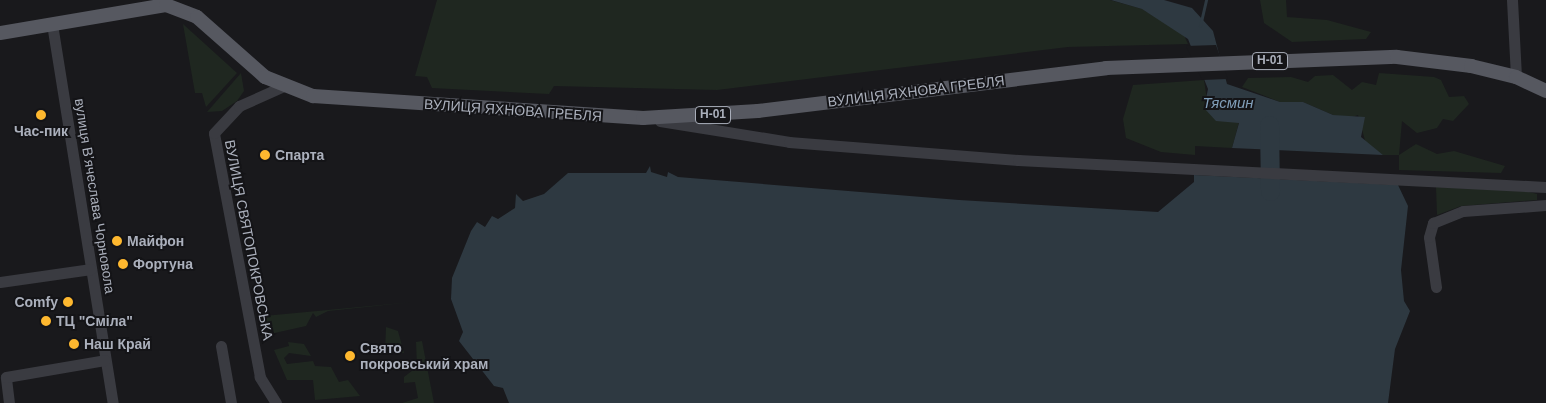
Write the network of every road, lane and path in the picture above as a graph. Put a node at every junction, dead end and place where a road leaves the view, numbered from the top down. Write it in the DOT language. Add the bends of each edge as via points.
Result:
graph roads {
  1 [pos="1512,0"];
  2 [pos="52,24"];
  3 [pos="0,33"];
  4 [pos="265,77"];
  5 [pos="1516,77"];
  6 [pos="284,86"];
  7 [pos="1546,91"];
  8 [pos="253,98"];
  9 [pos="643,118"];
  10 [pos="1546,187"];
  11 [pos="1546,205"];
  12 [pos="91,269"];
  13 [pos="0,282"];
  14 [pos="1436,288"];
  15 [pos="221,346"];
  16 [pos="105,360"];
  17 [pos="9,403"];
  18 [pos="113,403"];
  19 [pos="231,403"];
  20 [pos="276,403"];
  1 -- 5 [label="street"];
  2 -- 3 [label="main road, Н-01"];
  2 -- 4 [label="main road, Н-01" via="150,6 178,7 197,17"];
  2 -- 12 [label="street, вулиця Вʼячеслава Чорновола"];
  4 -- 6 [label="main road, Н-01"];
  4 -- 8 [label="street" via="262,90"];
  5 -- 7 [label="main road, ВУЛИЦЯ ЯХНОВА ГРЕБЛЯ / Н-01"];
  5 -- 9 [label="main road, ВУЛИЦЯ ЯХНОВА ГРЕБЛЯ / Н-01" via="1397,57 1142,66 758,111"];
  6 -- 8 [label="street, ВУЛИЦЯ СВЯТОПОКРОВСЬКА"];
  6 -- 9 [label="main road, ВУЛИЦЯ ЯХНОВА ГРЕБЛЯ / Н-01" via="350,101"];
  8 -- 20 [label="street, ВУЛИЦЯ СВЯТОПОКРОВСЬКА" via="217,127 214,141 260,377"];
  9 -- 10 [label="street" via="789,142 1194,170"];
  11 -- 14 [label="street" via="1463,211 1433,224 1429,238"];
  12 -- 13 [label="street"];
  12 -- 16 [label="street, вулиця Вʼячеслава Чорновола"];
  15 -- 19 [label="street"];
  16 -- 17 [label="street" via="6,377"];
  16 -- 18 [label="street, вулиця Вʼячеслава Чорновола"];
}
